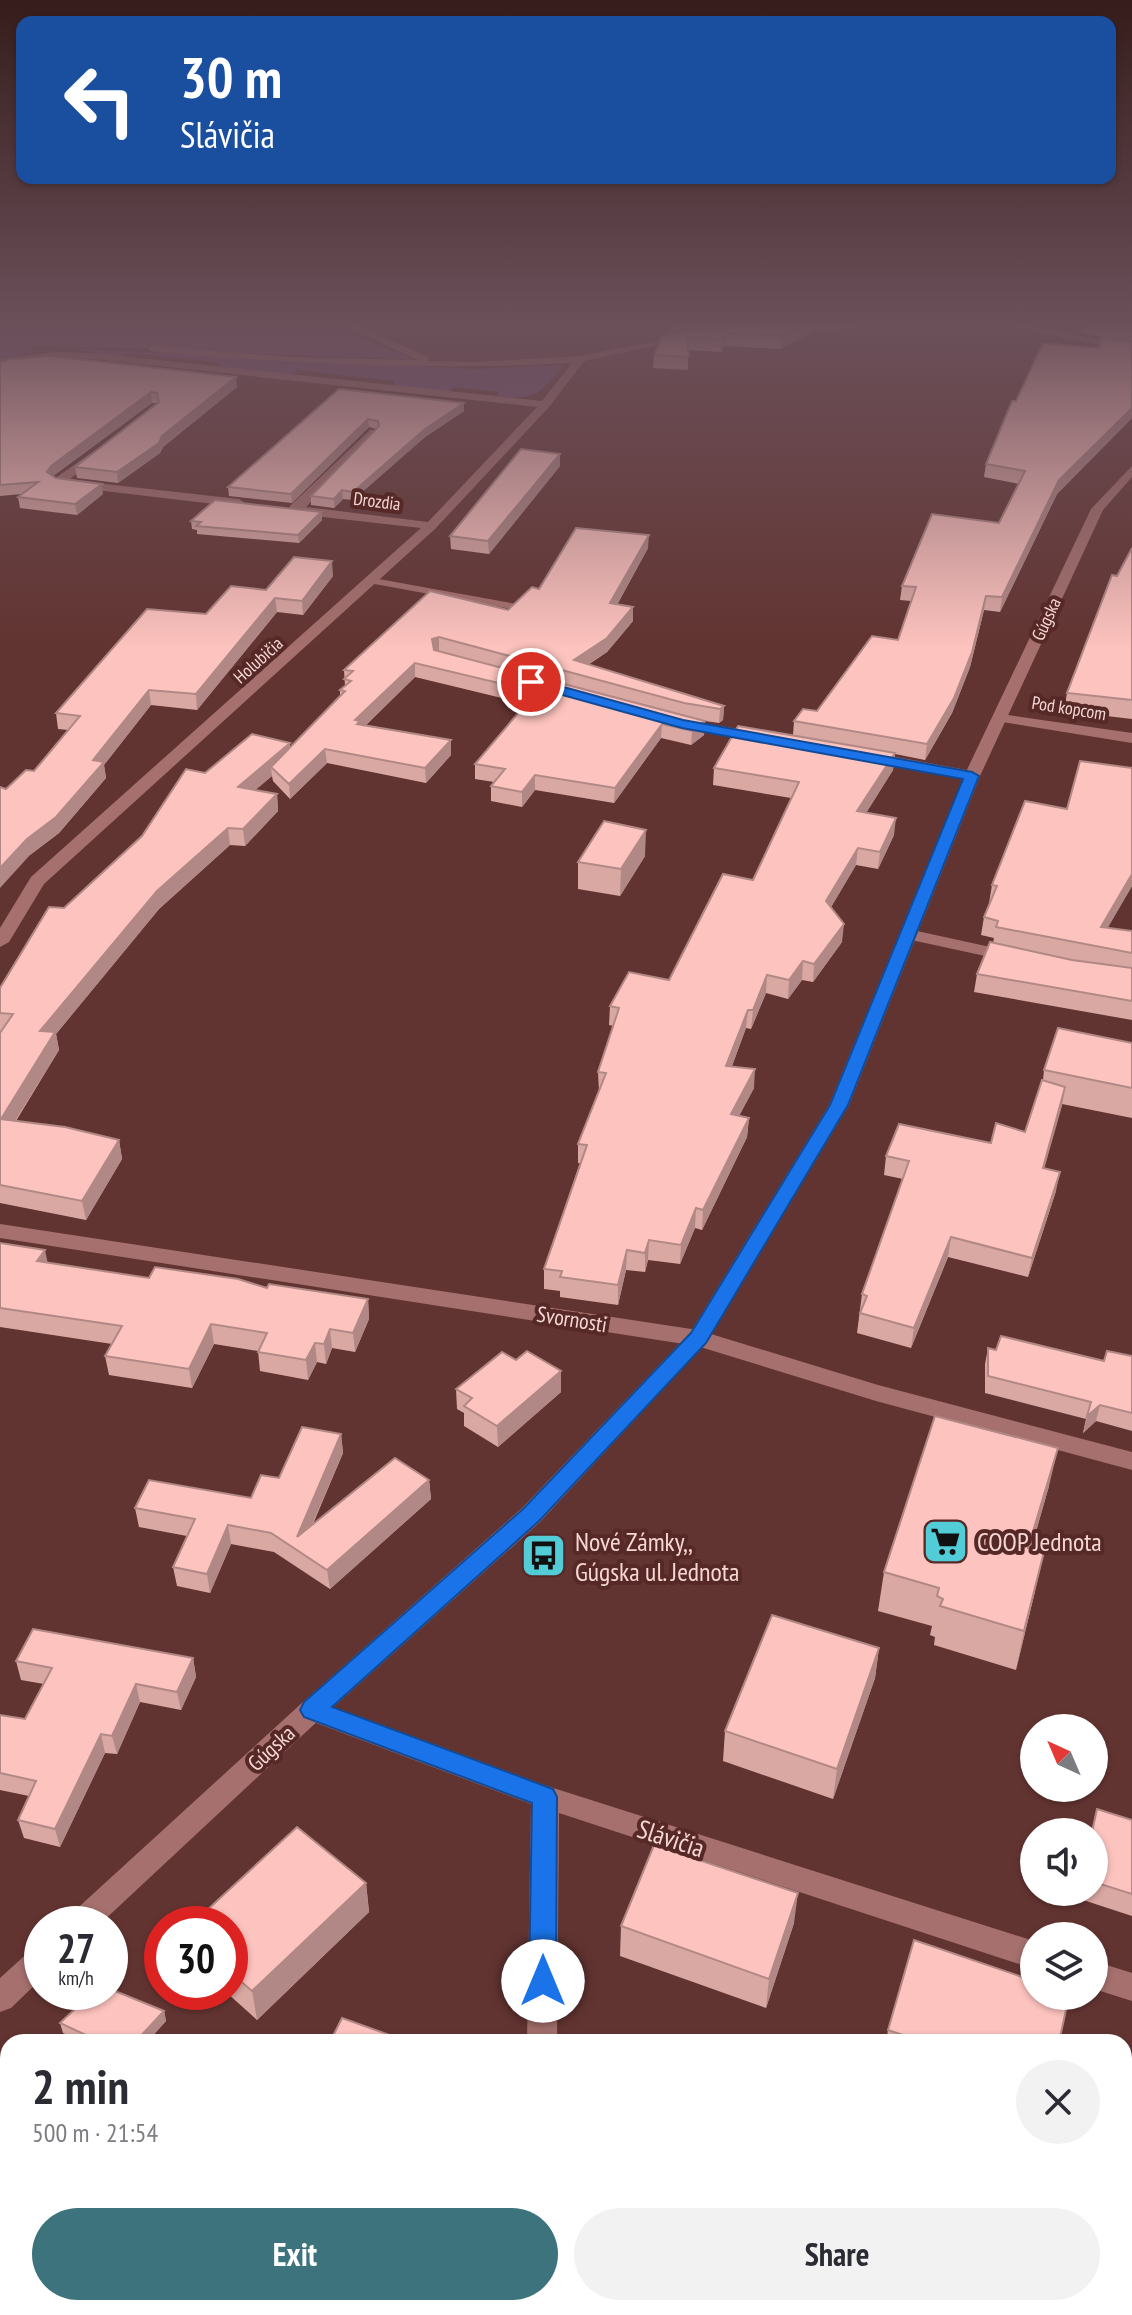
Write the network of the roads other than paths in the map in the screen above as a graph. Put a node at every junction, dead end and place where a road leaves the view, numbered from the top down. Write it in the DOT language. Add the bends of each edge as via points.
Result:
graph roads {
  1 [pos="371,432"];
  2 [pos="520,432"];
  3 [pos="106,445"];
  4 [pos="1132,470"];
  5 [pos="249,504"];
  6 [pos="280,508"];
  7 [pos="296,510"];
  8 [pos="431,526"];
  9 [pos="373,581"];
  10 [pos="517,607"];
  11 [pos="1001,718"];
  12 [pos="667,720"];
  13 [pos="1132,738"];
  14 [pos="770,739"];
  15 [pos="859,755"];
  16 [pos="972,776"];
  17 [pos="908,934"];
  18 [pos="0,942"];
  19 [pos="1028,961"];
  20 [pos="0,1231"];
  21 [pos="698,1338"];
  22 [pos="1132,1461"];
  23 [pos="312,1710"];
  24 [pos="545,1797"];
  25 [pos="100,1906"];
  26 [pos="1020,1950"];
  27 [pos="24,1976"];
  28 [pos="1108,1979"];
  29 [pos="1132,1987"];
  30 [pos="0,1998"];
  31 [pos="542,2034"];
  1 -- 7 [label="street"];
  2 -- 8 [label="street, Holubičia"];
  3 -- 5 [label="street" via="58,482"];
  4 -- 11 [label="street, Gúgska" via="1097,509"];
  6 -- 7 [label="street, Drozdia"];
  7 -- 8 [label="street, Drozdia"];
  8 -- 9 [label="street, Holubičia"];
  9 -- 10 [label="lane"];
  9 -- 18 [label="street, Holubičia" via="37,881"];
  11 -- 13 [label="street, Pod kopcom"];
  11 -- 16 [label="street, Gúgska"];
  12 -- 14 [label="street"];
  15 -- 16 [label="street"];
  16 -- 17 [label="street, Gúgska"];
  17 -- 19 [label="street"];
  17 -- 21 [label="street, Gúgska" via="839,1105"];
  20 -- 21 [label="street, Svornosti"];
  21 -- 22 [label="street, Svornosti" via="876,1393"];
  21 -- 23 [label="street, Gúgska" via="531,1515"];
  23 -- 24 [label="street, Slávičia"];
  23 -- 25 [label="street, Gúgska"];
  24 -- 26 [label="street, Slávičia"];
  24 -- 31 [label="street"];
  27 -- 30 [label="street"];
  28 -- 29 [label="street"];
}
